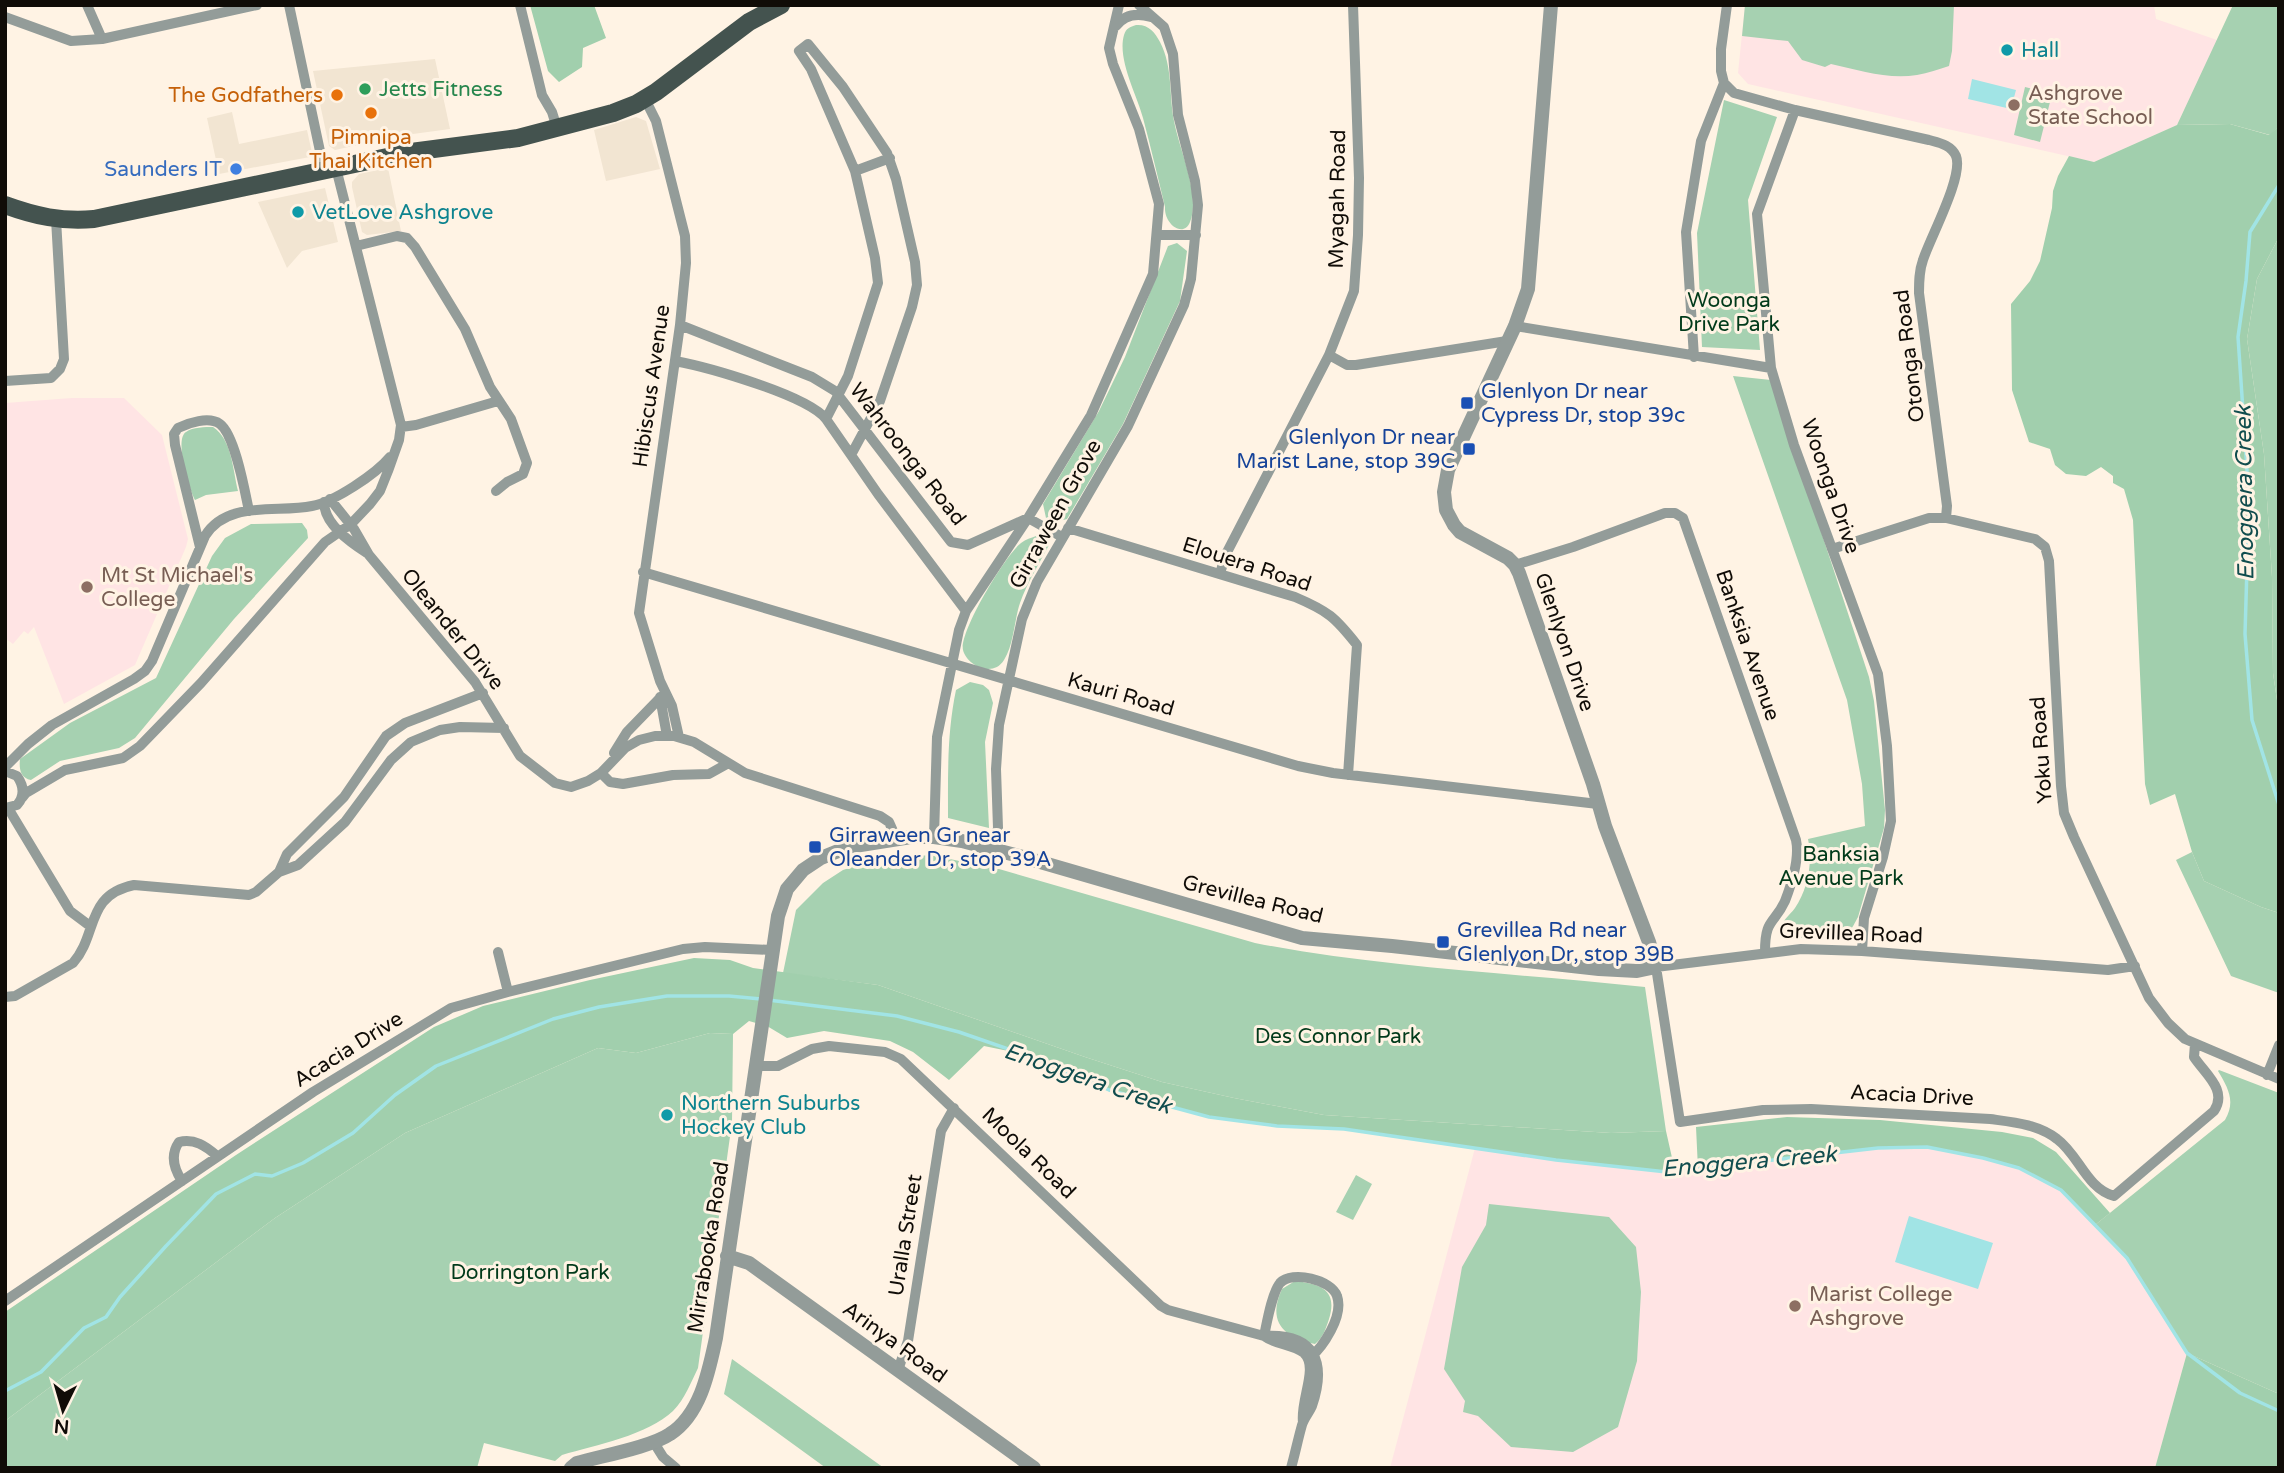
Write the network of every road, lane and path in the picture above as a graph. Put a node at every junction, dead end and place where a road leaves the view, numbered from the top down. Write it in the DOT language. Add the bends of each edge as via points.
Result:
graph roads {
  1 [pos="87,5"];
  2 [pos="257,5"];
  3 [pos="289,5"];
  4 [pos="520,5"];
  5 [pos="781,5"];
  6 [pos="1119,5"];
  7 [pos="1139,5"];
  8 [pos="1353,5"];
  9 [pos="1551,5"];
  10 [pos="1727,5"];
  11 [pos="5,17"];
  12 [pos="1161,24"];
  13 [pos="1113,32"];
  14 [pos="102,39"];
  15 [pos="831,71"];
  16 [pos="1724,83"];
  17 [pos="820,88"];
  18 [pos="645,99"];
  19 [pos="1795,110"];
  20 [pos="557,128"];
  21 [pos="890,158"];
  22 [pos="330,169"];
  23 [pos="855,171"];
  24 [pos="5,205"];
  25 [pos="56,219"];
  26 [pos="1157,235"];
  27 [pos="1196,235"];
  28 [pos="356,246"];
  29 [pos="680,325"];
  30 [pos="1516,326"];
  31 [pos="1507,341"];
  32 [pos="1329,355"];
  33 [pos="1694,357"];
  34 [pos="675,361"];
  35 [pos="1770,368"];
  36 [pos="5,381"];
  37 [pos="840,395"];
  38 [pos="498,401"];
  39 [pos="826,419"];
  40 [pos="401,426"];
  41 [pos="864,430"];
  42 [pos="394,452"];
  43 [pos="851,456"];
  44 [pos="496,491"];
  45 [pos="327,500"];
  46 [pos="249,511"];
  47 [pos="1028,517"];
  48 [pos="1946,518"];
  49 [pos="351,524"];
  50 [pos="340,531"];
  51 [pos="1065,533"];
  52 [pos="200,547"];
  53 [pos="1832,549"];
  54 [pos="369,555"];
  55 [pos="1515,565"];
  56 [pos="643,572"];
  57 [pos="1220,574"];
  58 [pos="966,611"];
  59 [pos="952,664"];
  60 [pos="660,681"];
  61 [pos="1008,681"];
  62 [pos="483,694"];
  63 [pos="660,698"];
  64 [pos="504,728"];
  65 [pos="667,736"];
  66 [pos="679,737"];
  67 [pos="727,764"];
  68 [pos="5,769"];
  69 [pos="605,769"];
  70 [pos="1348,775"];
  71 [pos="22,798"];
  72 [pos="1598,804"];
  73 [pos="6,808"];
  74 [pos="934,837"];
  75 [pos="897,840"];
  76 [pos="993,849"];
  77 [pos="279,872"];
  78 [pos="90,926"];
  79 [pos="772,950"];
  80 [pos="498,951"];
  81 [pos="1862,951"];
  82 [pos="1765,952"];
  83 [pos="2135,966"];
  84 [pos="1656,967"];
  85 [pos="508,992"];
  86 [pos="5,997"];
  87 [pos="2195,1044"];
  88 [pos="2279,1045"];
  89 [pos="756,1066"];
  90 [pos="2267,1075"];
  91 [pos="2279,1079"];
  92 [pos="954,1108"];
  93 [pos="1680,1122"];
  94 [pos="217,1156"];
  95 [pos="181,1181"];
  96 [pos="727,1256"];
  97 [pos="5,1301"];
  98 [pos="1264,1336"];
  99 [pos="1311,1356"];
  100 [pos="898,1370"];
  101 [pos="653,1441"];
  102 [pos="571,1468"];
  103 [pos="676,1468"];
  104 [pos="1034,1468"];
  105 [pos="1291,1468"];
  1 -- 14 [label="street"];
  2 -- 14 [label="street"];
  3 -- 22 [label="street"];
  4 -- 20 [label="street" via="542,95"];
  5 -- 18 [label="main road" via="742,27"];
  6 -- 13 [label="street, Girraween Grove"];
  7 -- 12 [label="street, Girraween Grove"];
  8 -- 32 [label="street, Myagah Road" via="1358,235 1353,291"];
  9 -- 30 [label="street, Glenlyon Drive" via="1530,272"];
  10 -- 16 [label="street" via="1721,49"];
  11 -- 14 [label="street" via="71,41"];
  12 -- 13 [label="street" via="1148,16 1130,15"];
  12 -- 27 [label="street, Girraween Grove" via="1173,54 1180,122 1195,180"];
  13 -- 26 [label="street, Girraween Grove" via="1111,57 1139,130 1159,204"];
  15 -- 17 [label="street" via="822,78"];
  15 -- 17 [label="street" via="808,44 799,51"];
  15 -- 21 [label="street"];
  16 -- 19 [label="street" via="1734,93"];
  16 -- 33 [label="street" via="1701,141 1686,232"];
  17 -- 23 [label="street"];
  18 -- 20 [label="main road"];
  18 -- 29 [label="street, Hibiscus Avenue" via="657,127 685,236"];
  19 -- 35 [label="street, Woonga Drive" via="1757,214"];
  19 -- 48 [label="street, Otonga Road" via="1948,145 1956,155 1955,180 1919,274"];
  20 -- 22 [label="main road"];
  21 -- 23 [label="street"];
  21 -- 41 [label="street" via="917,285 880,401"];
  22 -- 25 [label="main road" via="94,219"];
  22 -- 28 [label="street"];
  23 -- 37 [label="street" via="878,283"];
  24 -- 25 [label="main road"];
  25 -- 36 [label="street" via="64,359 51,378"];
  26 -- 27 [label="street"];
  26 -- 47 [label="street, Girraween Grove" via="1153,274 1115,363 1091,415"];
  27 -- 51 [label="street, Girraween Grove" via="1184,305 1128,426"];
  28 -- 38 [label="street" via="397,236 412,242 465,328"];
  28 -- 40 [label="street"];
  29 -- 34 [label="street, Hibiscus Avenue"];
  29 -- 37 [label="street, Wahroonga Road" via="812,377"];
  30 -- 31 [label="street, Glenlyon Drive"];
  30 -- 33 [label="street"];
  31 -- 32 [label="street" via="1356,365"];
  31 -- 55 [label="street, Glenlyon Drive" via="1448,470 1444,500 1460,532"];
  32 -- 57 [label="street, Myagah Road" via="1225,556"];
  33 -- 35 [label="street"];
  34 -- 39 [label="street, Wahroonga Road" via="800,400"];
  34 -- 56 [label="street, Hibiscus Avenue"];
  35 -- 53 [label="street, Woonga Drive"];
  37 -- 39 [label="street"];
  37 -- 41 [label="street, Wahroonga Road"];
  38 -- 40 [label="street"];
  38 -- 44 [label="street" via="511,419 527,465 523,474"];
  39 -- 43 [label="street, Wahroonga Road"];
  40 -- 42 [label="street"];
  41 -- 43 [label="street"];
  41 -- 47 [label="street, Wahroonga Road" via="951,542 968,545"];
  42 -- 45 [label="street" via="377,472"];
  42 -- 49 [label="street" via="376,497"];
  43 -- 58 [label="street, Wahroonga Road"];
  45 -- 46 [label="street" via="308,507"];
  45 -- 49 [label="street, Oleander Drive"];
  45 -- 50 [label="street, Oleander Drive" via="326,516"];
  46 -- 52 [label="street" via="218,522"];
  46 -- 52 [label="street" via="231,443 219,423 177,428 174,445"];
  47 -- 51 [label="street, Elouera Road"];
  47 -- 58 [label="street, Girraween Grove"];
  48 -- 53 [label="street, Yoku Road" via="1929,518"];
  48 -- 83 [label="street, Yoku Road" via="2035,539 2045,547 2064,813"];
  49 -- 50 [label="street"];
  49 -- 54 [label="street, Oleander Drive"];
  50 -- 54 [label="street, Oleander Drive"];
  50 -- 71 [label="street" via="136,750 123,758 65,770"];
  51 -- 57 [label="street, Elouera Road"];
  51 -- 61 [label="street, Girraween Grove" via="1022,619"];
  52 -- 68 [label="street" via="145,670 46,729"];
  53 -- 81 [label="street, Woonga Drive" via="1878,674 1887,746 1891,821 1864,918"];
  54 -- 62 [label="street, Oleander Drive"];
  55 -- 72 [label="street, Glenlyon Drive"];
  55 -- 82 [label="street, Banksia Avenue" via="1665,513 1683,518 1797,840 1799,853 1784,902 1767,926"];
  56 -- 59 [label="street, Kauri Road"];
  56 -- 60 [label="street, Hibiscus Avenue" via="639,613"];
  57 -- 70 [label="street, Elouera Road" via="1318,607 1336,619 1357,645"];
  58 -- 59 [label="street, Girraween Grove"];
  59 -- 61 [label="street, Kauri Road"];
  59 -- 74 [label="street, Girraween Grove" via="937,737"];
  60 -- 63 [label="street, Hibiscus Avenue"];
  60 -- 66 [label="street, Hibiscus Avenue"];
  61 -- 70 [label="street, Kauri Road" via="1286,762"];
  61 -- 76 [label="street, Girraween Grove" via="999,725 999,828"];
  62 -- 64 [label="street, Oleander Drive"];
  62 -- 77 [label="street" via="405,723 386,736 344,797 287,854"];
  63 -- 65 [label="street, Hibiscus Avenue"];
  63 -- 69 [label="street" via="627,732"];
  64 -- 69 [label="street, Oleander Drive" via="520,756 557,785 573,787"];
  64 -- 77 [label="street" via="440,730 411,742 391,760 345,822 298,864"];
  65 -- 66 [label="street, Oleander Drive"];
  65 -- 69 [label="street, Oleander Drive" via="633,742"];
  66 -- 67 [label="street, Oleander Drive"];
  67 -- 69 [label="street" via="709,774 623,784 610,782"];
  67 -- 75 [label="street, Oleander Drive" via="880,816 889,822"];
  68 -- 71 [label="street" via="21,781"];
  70 -- 72 [label="street, Kauri Road"];
  71 -- 73 [label="street"];
  72 -- 84 [label="street, Glenlyon Drive"];
  73 -- 78 [label="street" via="70,911"];
  74 -- 75 [label="street"];
  74 -- 76 [label="street"];
  75 -- 79 [label="street" via="848,847 803,870 787,889"];
  76 -- 84 [label="street, Grevillea Road" via="1302,938 1599,969"];
  77 -- 78 [label="street" via="249,895 134,884 120,887 107,896"];
  78 -- 86 [label="street" via="73,963 15,996"];
  79 -- 85 [label="street, Acacia Drive" via="683,949"];
  79 -- 89 [label="street, Mirrabooka Road"];
  80 -- 85 [label="street"];
  81 -- 82 [label="street, Grevillea Road" via="1801,948"];
  81 -- 83 [label="street, Grevillea Road" via="2108,970"];
  82 -- 84 [label="street, Grevillea Road"];
  83 -- 87 [label="street, Yoku Road" via="2149,998 2178,1034"];
  84 -- 93 [label="street, Glenlyon Drive"];
  85 -- 94 [label="street, Acacia Drive" via="451,1008"];
  87 -- 90 [label="street, Yoku Road"];
  87 -- 93 [label="street, Acacia Drive" via="2194,1057 2219,1090 2219,1105 2114,1195 2098,1188 2059,1139 2013,1122 1811,1109 1763,1110"];
  88 -- 90 [label="street"];
  89 -- 92 [label="street, Moola Road" via="784,1065 821,1047 886,1052 910,1066"];
  89 -- 96 [label="street, Mirrabooka Road"];
  90 -- 91 [label="street, Yoku Road"];
  92 -- 98 [label="street, Moola Road" via="1163,1308"];
  92 -- 100 [label="street, Uralla Street" via="941,1131 908,1340"];
  94 -- 95 [label="street, Acacia Drive"];
  94 -- 95 [label="street" via="197,1142 179,1142 174,1160"];
  95 -- 97 [label="street, Acacia Drive"];
  96 -- 100 [label="street, Arinya Road" via="749,1263"];
  96 -- 101 [label="street, Mirrabooka Road" via="716,1338 699,1396 671,1434"];
  98 -- 99 [label="street, Moola Road" via="1301,1343"];
  98 -- 99 [label="street" via="1276,1289 1284,1279 1297,1276 1326,1284 1337,1296 1336,1315 1326,1340"];
  99 -- 105 [label="street" via="1319,1367 1318,1376"];
  100 -- 104 [label="street, Arinya Road"];
  101 -- 102 [label="street, Mirrabooka Road"];
  101 -- 103 [label="street"];
}
